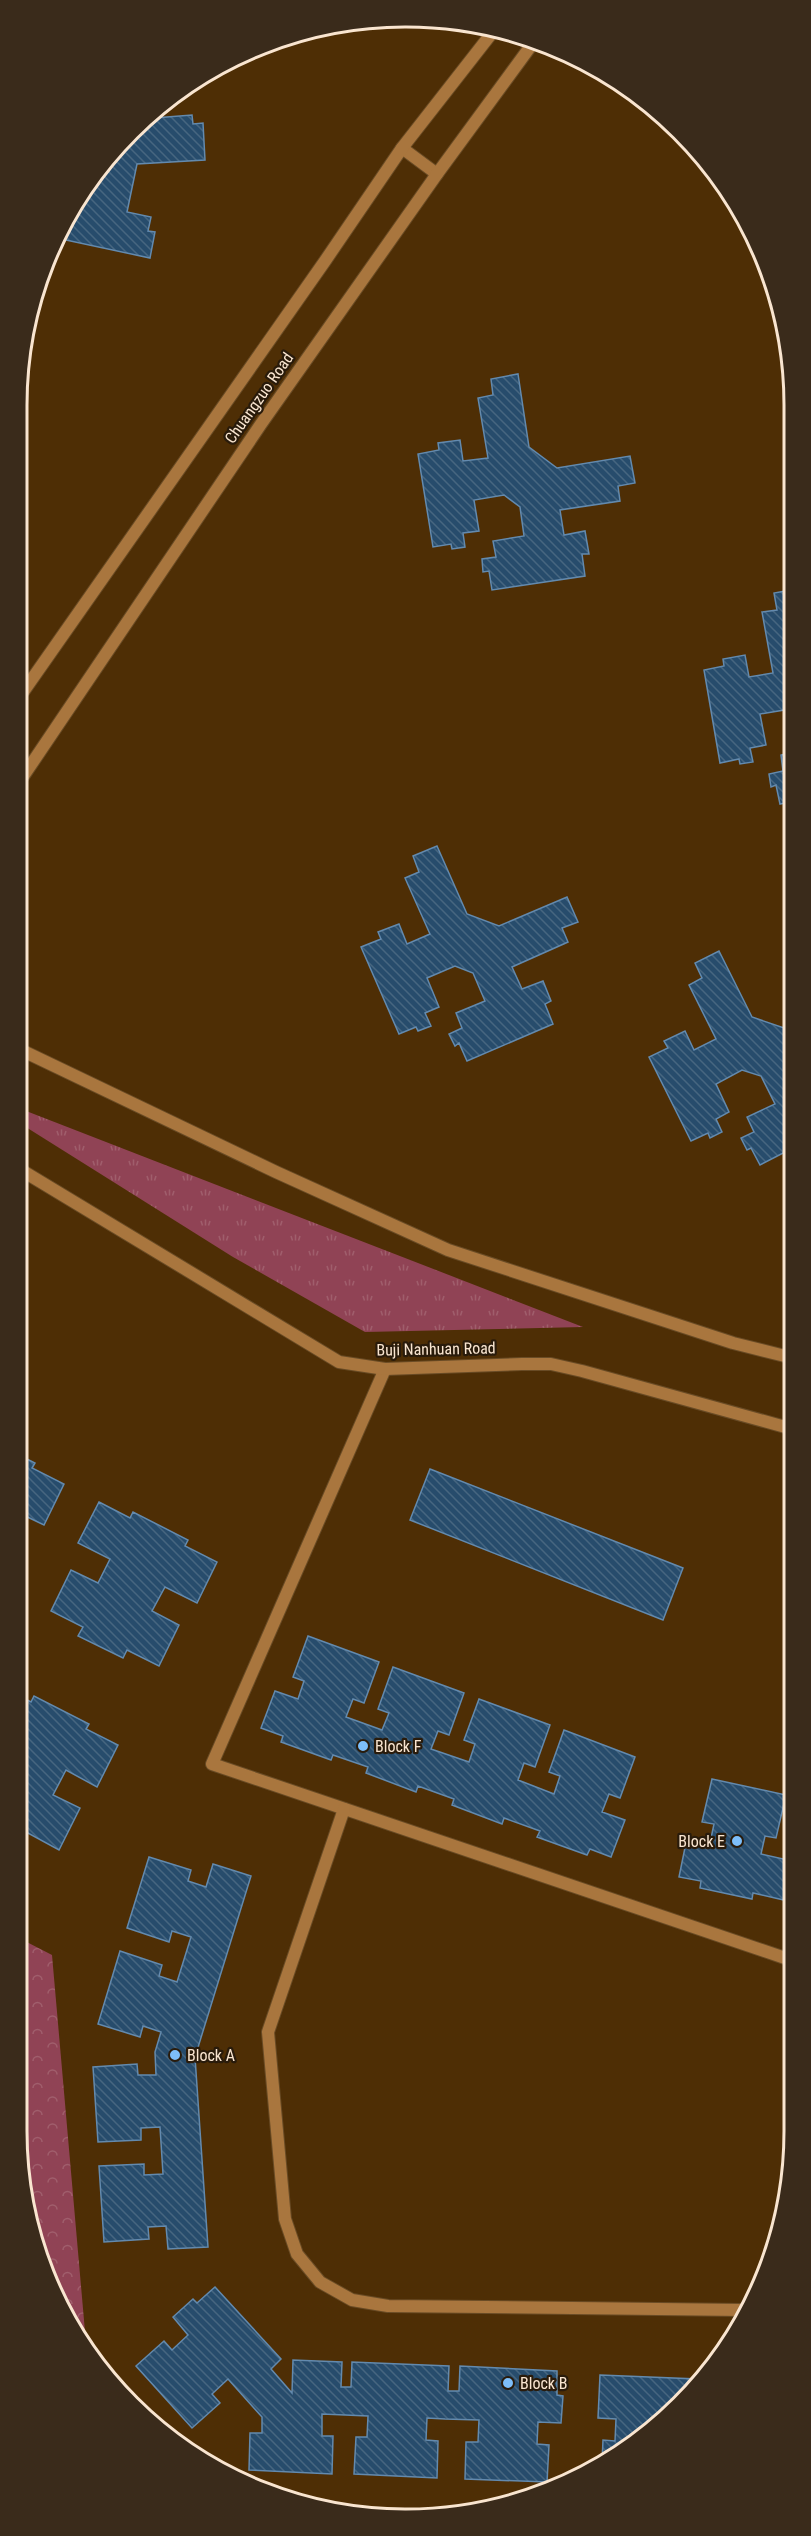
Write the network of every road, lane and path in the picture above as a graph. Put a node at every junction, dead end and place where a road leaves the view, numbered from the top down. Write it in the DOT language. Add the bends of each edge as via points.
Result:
graph roads {
  1 [pos="489,37"];
  2 [pos="530,48"];
  3 [pos="402,148"];
  4 [pos="437,174"];
  5 [pos="27,685"];
  6 [pos="27,771"];
  7 [pos="27,1053"];
  8 [pos="27,1174"];
  9 [pos="784,1356"];
  10 [pos="385,1370"];
  11 [pos="784,1427"];
  12 [pos="344,1809"];
  13 [pos="784,1958"];
  14 [pos="738,2310"];
  1 -- 3 [label="street, Chuangzuo Road"];
  2 -- 4 [label="street, Chuangzuo Road"];
  3 -- 4 [label="street"];
  3 -- 5 [label="street, Chuangzuo Road"];
  4 -- 6 [label="street, Chuangzuo Road" via="261,424"];
  7 -- 9 [label="street" via="448,1250 733,1343"];
  8 -- 10 [label="street, Buji Nanhuan Road" via="339,1362"];
  10 -- 11 [label="street, Buji Nanhuan Road" via="551,1364"];
  10 -- 12 [label="street" via="212,1764"];
  12 -- 13 [label="street"];
  12 -- 14 [label="street" via="268,2032 285,2218 297,2254 320,2282 352,2300 388,2306"];
}
